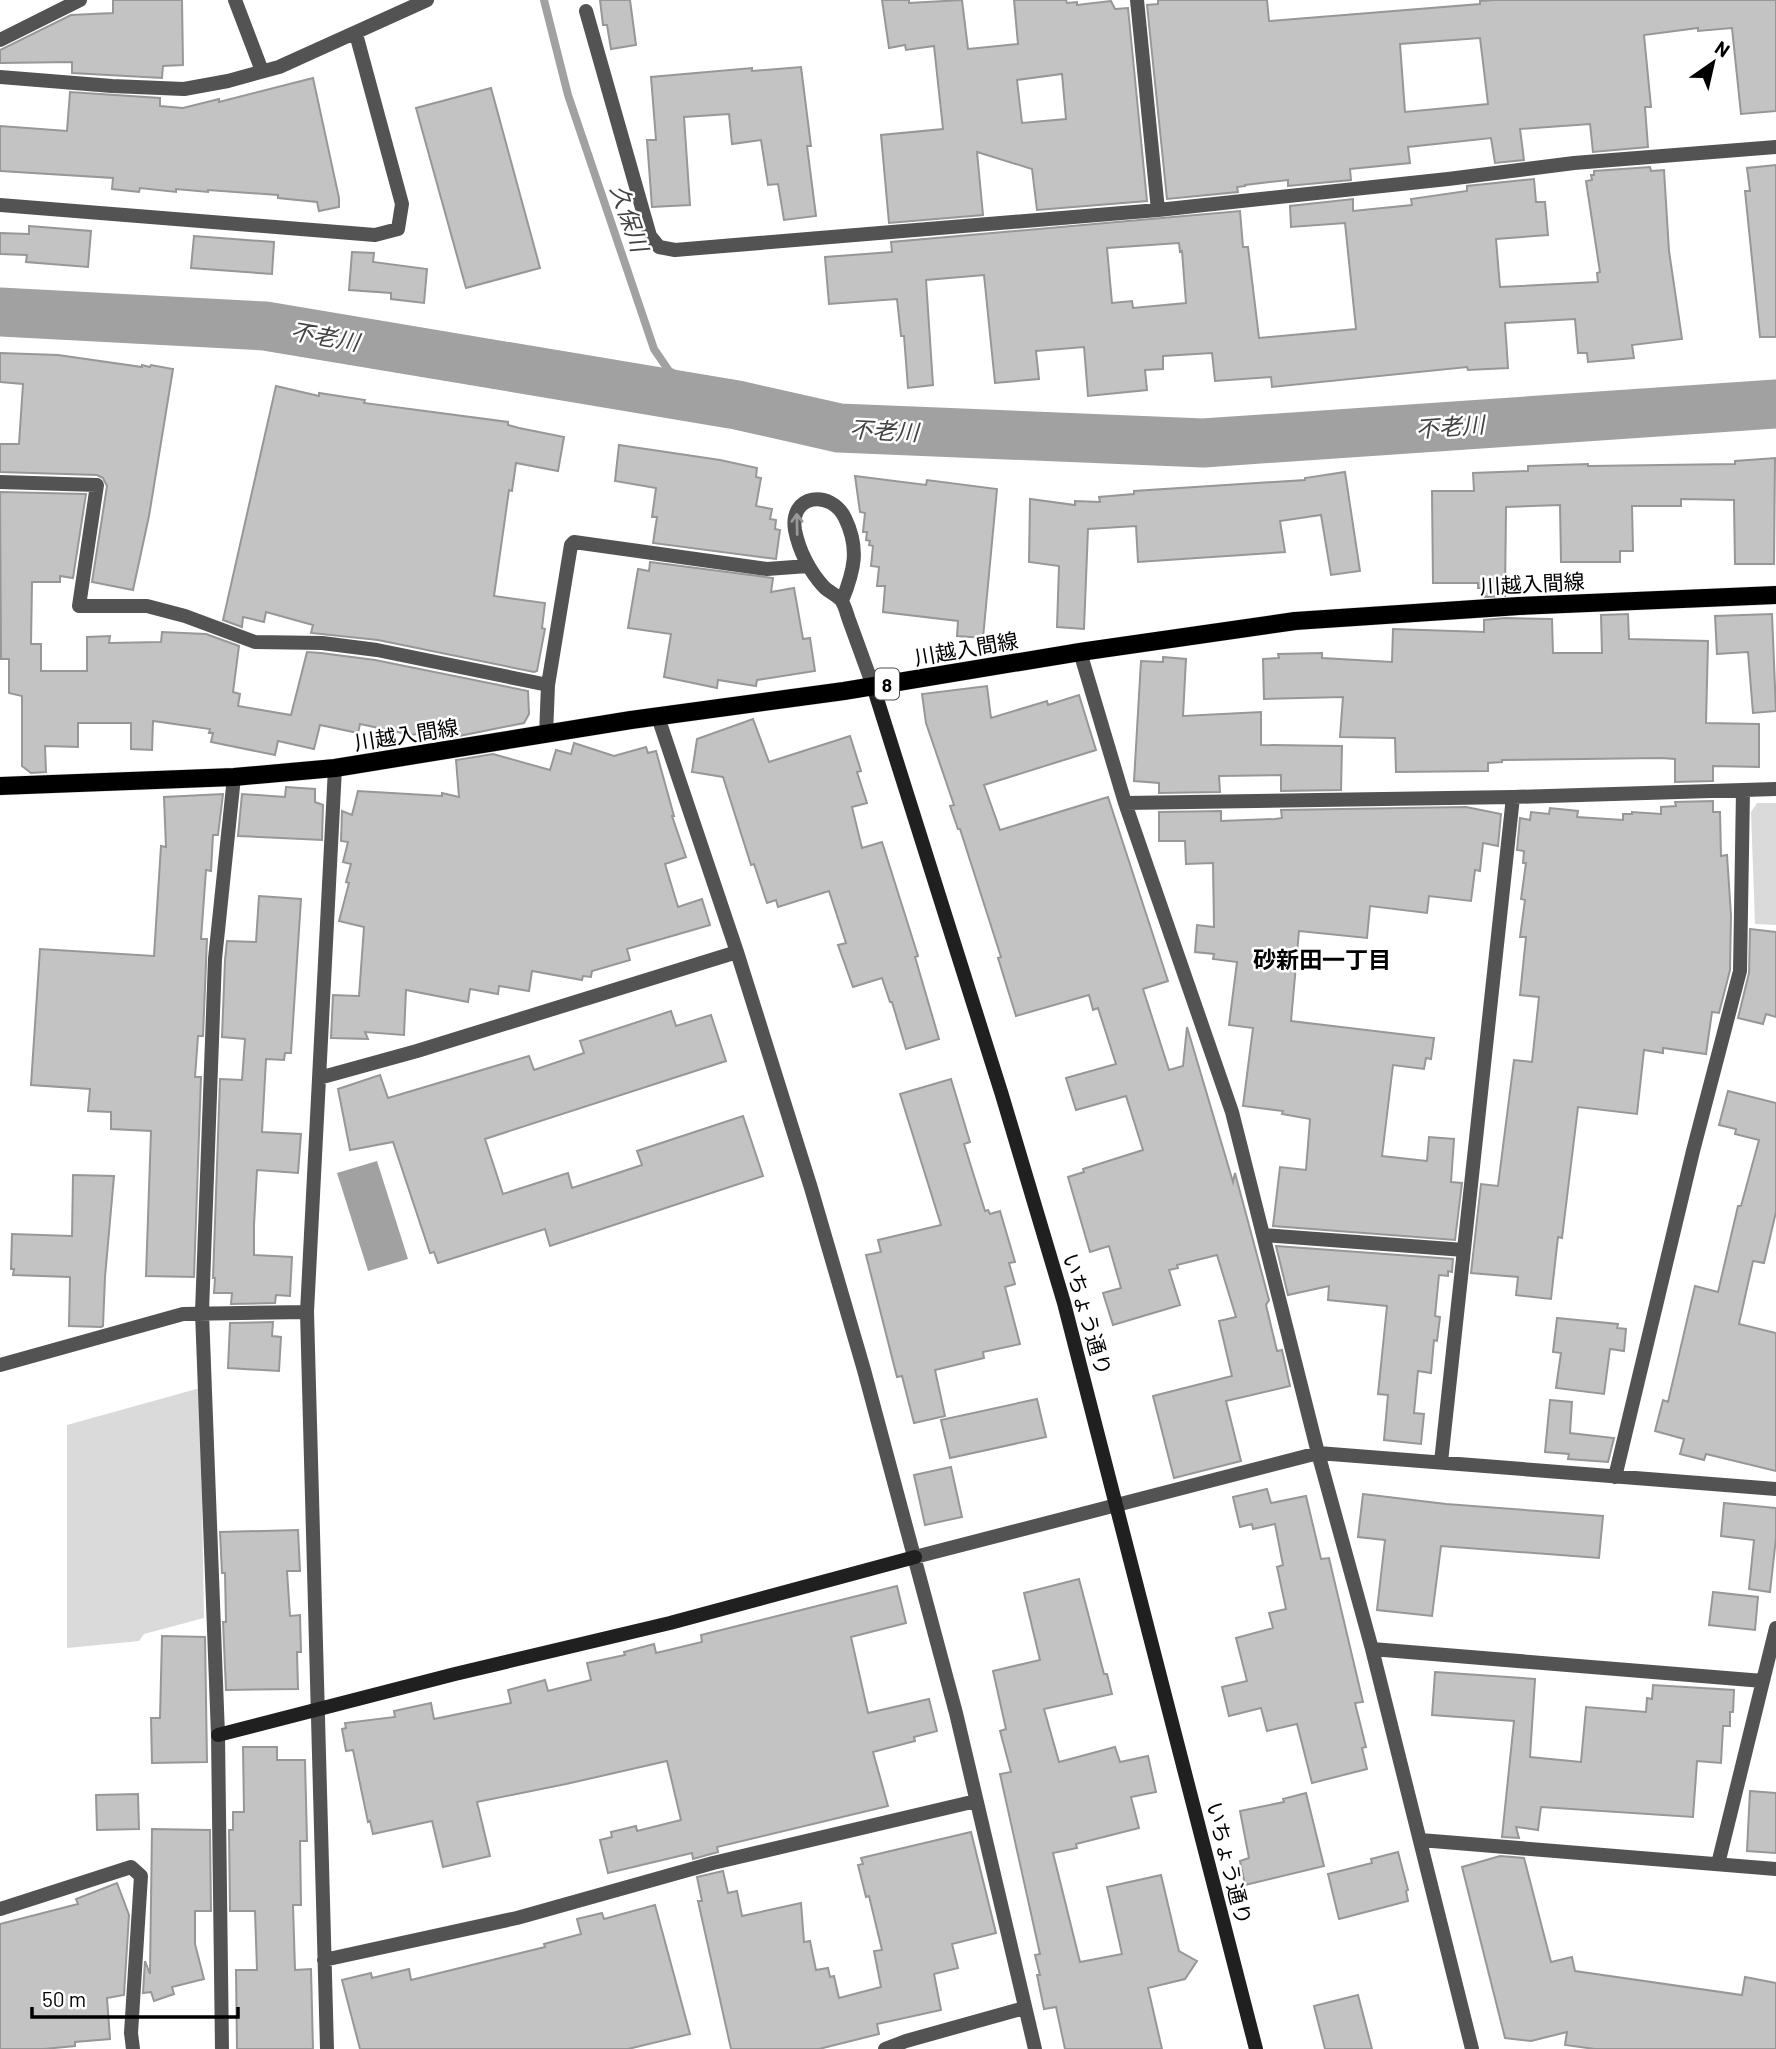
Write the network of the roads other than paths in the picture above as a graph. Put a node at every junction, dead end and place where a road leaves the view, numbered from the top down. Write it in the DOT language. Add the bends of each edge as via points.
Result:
graph roads {
  1 [pos="80,0"];
  2 [pos="235,0"];
  3 [pos="427,0"];
  4 [pos="1138,0"];
  5 [pos="586,11"];
  6 [pos="356,34"];
  7 [pos="0,40"];
  8 [pos="262,71"];
  9 [pos="0,76"];
  10 [pos="1776,147"];
  11 [pos="0,205"];
  12 [pos="1158,210"];
  13 [pos="0,482"];
  14 [pos="807,566"];
  15 [pos="1776,595"];
  16 [pos="842,601"];
  17 [pos="1080,652"];
  18 [pos="548,685"];
  19 [pos="873,686"];
  20 [pos="658,717"];
  21 [pos="546,734"];
  22 [pos="335,768"];
  23 [pos="234,777"];
  24 [pos="0,786"];
  25 [pos="1776,789"];
  26 [pos="1743,790"];
  27 [pos="1513,797"];
  28 [pos="1125,803"];
  29 [pos="737,952"];
  30 [pos="319,1078"];
  31 [pos="1263,1235"];
  32 [pos="1464,1250"];
  33 [pos="202,1312"];
  34 [pos="307,1312"];
  35 [pos="0,1365"];
  36 [pos="1318,1453"];
  37 [pos="1441,1462"];
  38 [pos="1615,1477"];
  39 [pos="1776,1489"];
  40 [pos="1118,1506"];
  41 [pos="915,1558"];
  42 [pos="1776,1628"];
  43 [pos="1372,1648"];
  44 [pos="1763,1681"];
  45 [pos="318,1709"];
  46 [pos="218,1735"];
  47 [pos="976,1801"];
  48 [pos="1420,1840"];
  49 [pos="1718,1864"];
  50 [pos="1776,1869"];
  51 [pos="0,1909"];
  52 [pos="324,1960"];
  53 [pos="1024,2008"];
  54 [pos="133,2049"];
  55 [pos="222,2049"];
  56 [pos="327,2049"];
  57 [pos="885,2049"];
  58 [pos="1035,2049"];
  59 [pos="1256,2049"];
  60 [pos="1472,2049"];
  1 -- 7 [label="street"];
  2 -- 8 [label="street"];
  3 -- 6 [label="street"];
  4 -- 12 [label="street"];
  5 -- 12 [label="street" via="650,236 659,247 675,250"];
  6 -- 8 [label="street"];
  6 -- 11 [label="street" via="402,204 398,229 375,235"];
  8 -- 9 [label="street" via="184,89"];
  10 -- 12 [label="street" via="1574,163"];
  13 -- 18 [label="street" via="97,485 79,606 147,606 255,642 377,650"];
  14 -- 16 [label="street, いちょう通り" via="825,589"];
  14 -- 16 [label="street, いちょう通り, one-way" via="795,530 797,509 814,499 828,500 845,519 855,555"];
  14 -- 18 [label="street" via="767,569 574,542"];
  15 -- 17 [label="main road, 川越入間線 / 8" via="1295,621"];
  16 -- 19 [label="street, いちょう通り"];
  17 -- 19 [label="main road, 川越入間線 / 8"];
  17 -- 28 [label="street"];
  18 -- 21 [label="street"];
  19 -- 20 [label="main road, 川越入間線 / 8"];
  19 -- 40 [label="street, いちょう通り" via="1002,1095"];
  20 -- 21 [label="main road, 川越入間線 / 8"];
  20 -- 29 [label="street"];
  21 -- 22 [label="main road, 川越入間線 / 8"];
  22 -- 23 [label="main road, 川越入間線 / 8"];
  22 -- 30 [label="street"];
  23 -- 24 [label="main road, 川越入間線 / 8"];
  23 -- 33 [label="street" via="215,959"];
  25 -- 26 [label="street"];
  26 -- 27 [label="street"];
  26 -- 38 [label="street" via="1740,971"];
  27 -- 28 [label="street"];
  27 -- 32 [label="street"];
  28 -- 31 [label="street" via="1232,1112"];
  29 -- 30 [label="street"];
  29 -- 41 [label="street" via="811,1188"];
  30 -- 34 [label="street"];
  31 -- 32 [label="street"];
  31 -- 36 [label="street"];
  32 -- 37 [label="street"];
  33 -- 34 [label="street"];
  33 -- 35 [label="street"];
  33 -- 46 [label="street"];
  34 -- 45 [label="street"];
  36 -- 37 [label="street"];
  36 -- 40 [label="street"];
  36 -- 43 [label="street"];
  37 -- 38 [label="street"];
  38 -- 39 [label="street"];
  40 -- 41 [label="street"];
  40 -- 59 [label="street, いちょう通り"];
  41 -- 45 [label="street"];
  41 -- 47 [label="street"];
  42 -- 44 [label="street"];
  43 -- 44 [label="street"];
  43 -- 48 [label="street"];
  44 -- 49 [label="street"];
  45 -- 46 [label="street"];
  45 -- 52 [label="street"];
  46 -- 55 [label="street"];
  47 -- 52 [label="street" via="713,1863 517,1918"];
  47 -- 53 [label="street"];
  48 -- 49 [label="street"];
  48 -- 60 [label="street"];
  49 -- 50 [label="street"];
  51 -- 54 [label="street" via="131,1867 141,1876"];
  52 -- 56 [label="street"];
  53 -- 57 [label="street"];
  53 -- 58 [label="street"];
}
